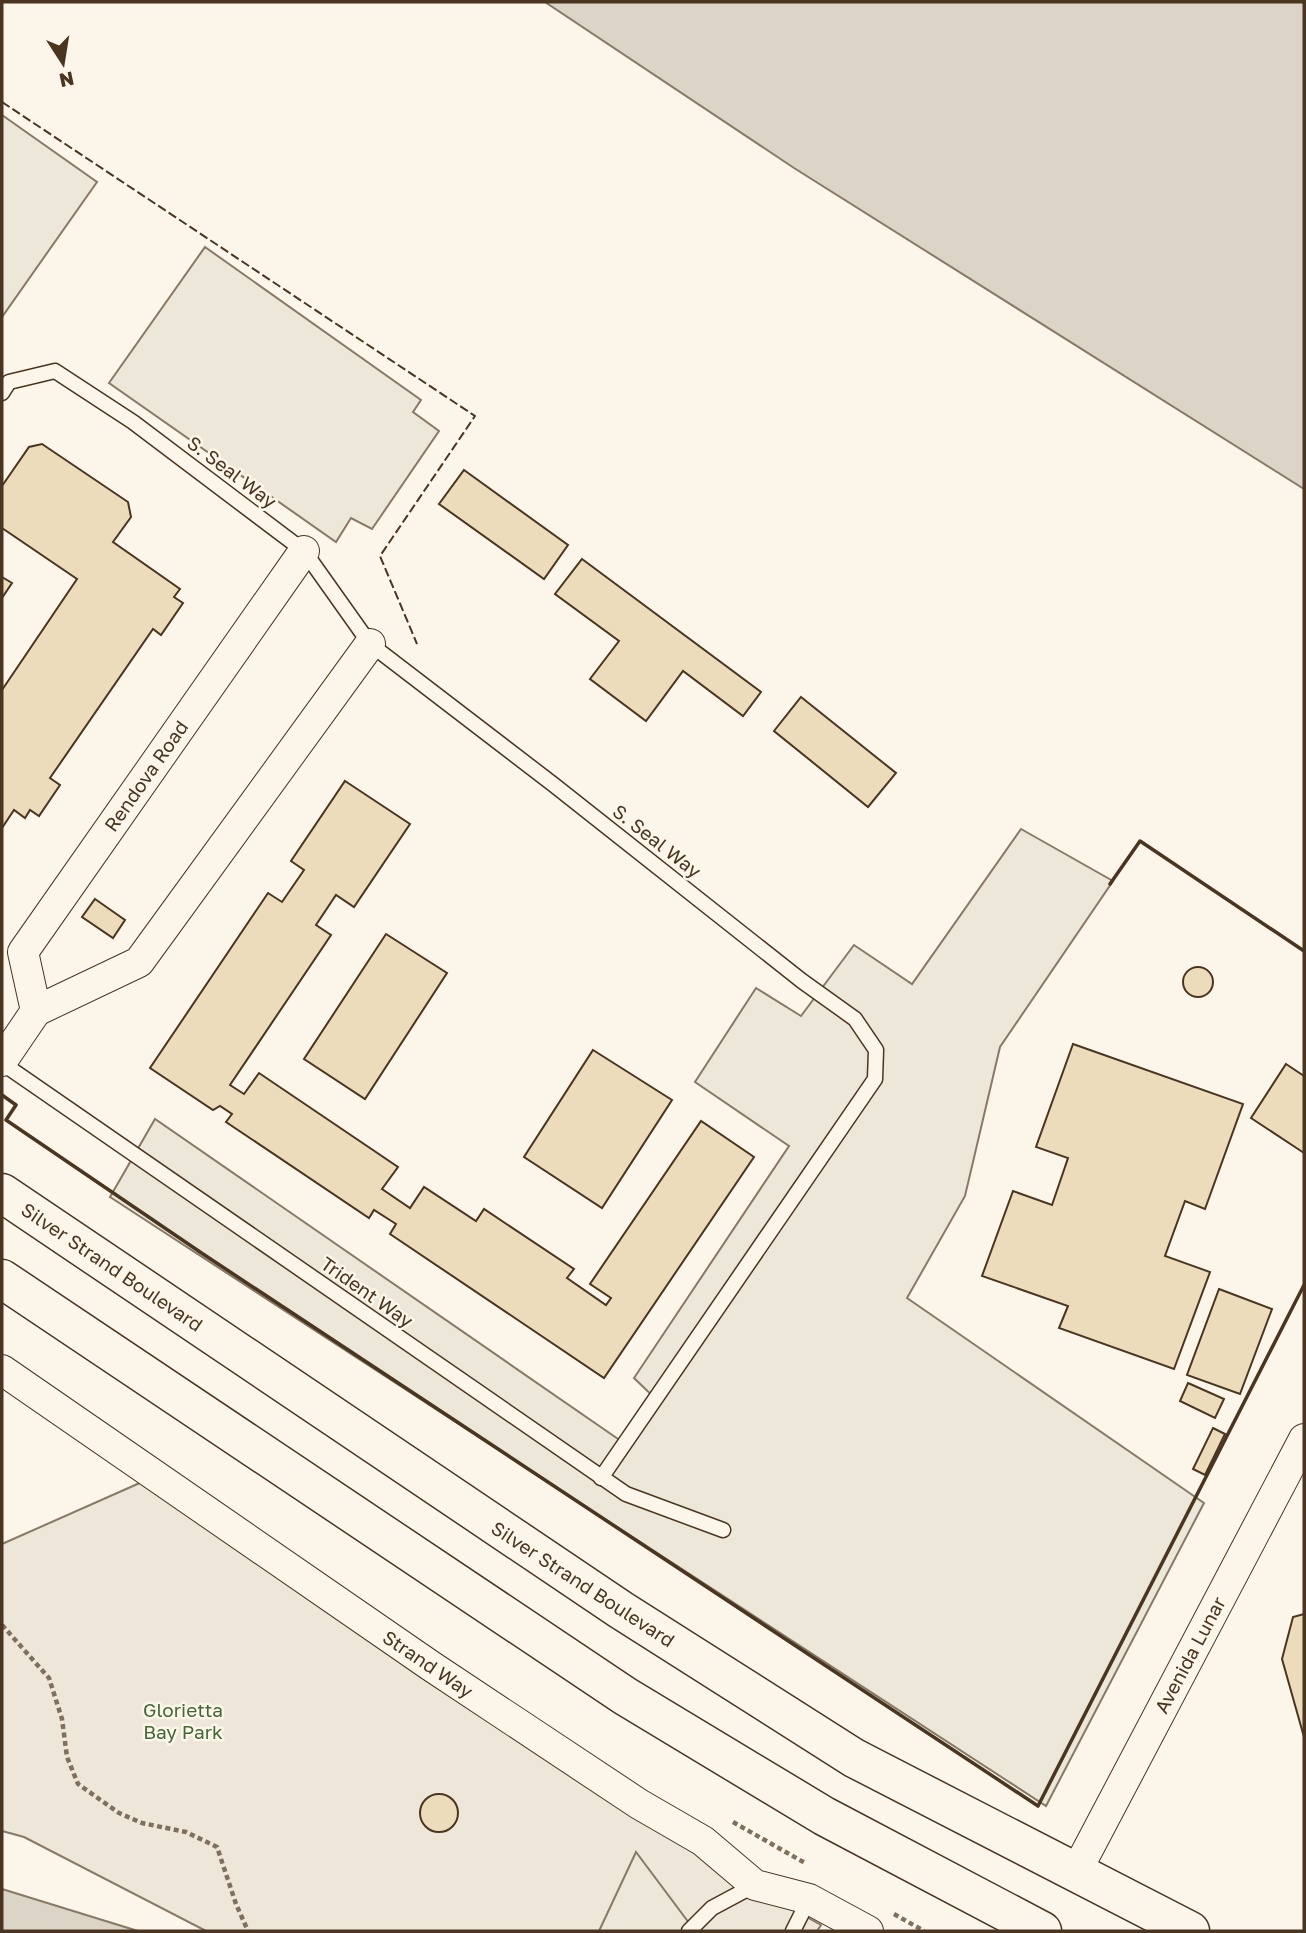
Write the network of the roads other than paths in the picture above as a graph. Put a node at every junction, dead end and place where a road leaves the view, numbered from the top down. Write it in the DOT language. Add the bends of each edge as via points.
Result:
graph roads {
  1 [pos="6,388"];
  2 [pos="304,551"];
  3 [pos="370,644"];
  4 [pos="36,1011"];
  5 [pos="2,1062"];
  6 [pos="2,1193"];
  7 [pos="2,1279"];
  8 [pos="2,1370"];
  9 [pos="1304,1439"];
  10 [pos="601,1478"];
  11 [pos="723,1530"];
  12 [pos="1076,1872"];
  13 [pos="755,1885"];
  14 [pos="809,1899"];
  15 [pos="878,1921"];
  16 [pos="690,1931"];
  17 [pos="793,1931"];
  18 [pos="1042,1931"];
  19 [pos="1190,1931"];
  1 -- 2 [label="lane, S. Seal Way" via="55,371 133,422"];
  2 -- 3 [label="lane, S. Seal Way"];
  2 -- 4 [label="street, Rendova Road" via="23,953"];
  3 -- 4 [label="street" via="139,962"];
  3 -- 10 [label="lane, S. Seal Way" via="855,1019 876,1051 875,1079"];
  4 -- 5 [label="street"];
  5 -- 10 [label="lane, Trident Way"];
  6 -- 12 [label="highway, Silver Strand Boulevard" via="621,1610 854,1758"];
  7 -- 18 [label="highway" via="625,1696 824,1816"];
  8 -- 13 [label="street, Strand Way" via="443,1674 703,1841"];
  9 -- 12 [label="street, Avenida Lunar"];
  10 -- 11 [label="lane, Trident Way" via="626,1494"];
  12 -- 19 [label="highway, Silver Strand Boulevard"];
  13 -- 14 [label="street, Strand Way"];
  13 -- 16 [label="lane" via="712,1908"];
  14 -- 15 [label="street, Strand Way"];
  14 -- 17 [label="lane"];
}
